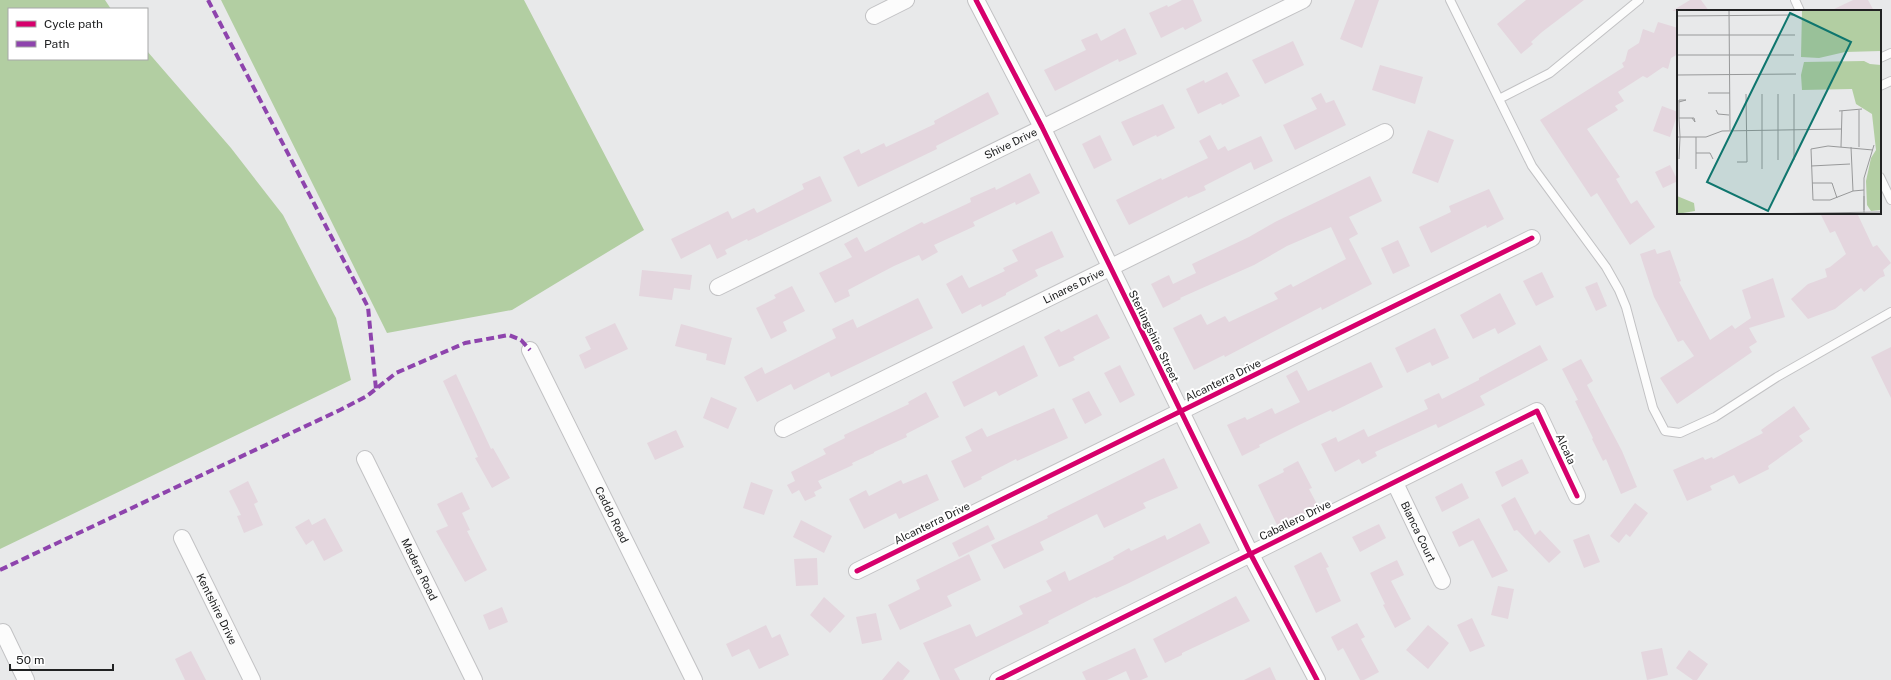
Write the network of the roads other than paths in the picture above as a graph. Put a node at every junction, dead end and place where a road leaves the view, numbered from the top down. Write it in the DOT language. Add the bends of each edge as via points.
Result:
graph roads {
  1 [pos="906,0"];
  2 [pos="976,0"];
  3 [pos="1303,0"];
  4 [pos="1450,0"];
  5 [pos="1639,0"];
  6 [pos="1795,0"];
  7 [pos="1800,10"];
  8 [pos="874,16"];
  9 [pos="1891,53"];
  10 [pos="1881,58"];
  11 [pos="1891,81"];
  12 [pos="1881,86"];
  13 [pos="1499,99"];
  14 [pos="1042,127"];
  15 [pos="1385,132"];
  16 [pos="1881,179"];
  17 [pos="1891,200"];
  18 [pos="1532,238"];
  19 [pos="1110,267"];
  20 [pos="718,287"];
  21 [pos="1891,312"];
  22 [pos="530,350"];
  23 [pos="1537,411"];
  24 [pos="1180,412"];
  25 [pos="783,429"];
  26 [pos="365,459"];
  27 [pos="1394,483"];
  28 [pos="1577,496"];
  29 [pos="182,538"];
  30 [pos="1250,553"];
  31 [pos="857,571"];
  32 [pos="1442,581"];
  33 [pos="3,632"];
  34 [pos="26,680"];
  35 [pos="252,680"];
  36 [pos="474,680"];
  37 [pos="694,680"];
  38 [pos="998,680"];
  39 [pos="1317,680"];
  1 -- 8 [label="street"];
  2 -- 14 [label="street, Sterlingshire Street"];
  3 -- 14 [label="street, Shive Drive"];
  4 -- 13 [label="lane"];
  5 -- 13 [label="lane" via="1550,73"];
  6 -- 7 [label="lane"];
  9 -- 10 [label="lane"];
  11 -- 12 [label="lane"];
  13 -- 21 [label="lane" via="1532,166 1606,267 1619,290 1626,307 1653,408 1665,431 1680,433 1715,417 1777,377"];
  14 -- 19 [label="street, Sterlingshire Street"];
  14 -- 20 [label="street, Shive Drive"];
  15 -- 19 [label="street, Linares Drive"];
  16 -- 17 [label="lane"];
  18 -- 24 [label="street, Alcanterra Drive"];
  19 -- 24 [label="street, Sterlingshire Street"];
  19 -- 25 [label="street, Linares Drive"];
  22 -- 37 [label="street, Caddo Road"];
  23 -- 27 [label="street, Caballero Drive"];
  23 -- 28 [label="street, Alcala"];
  24 -- 30 [label="street, Sterlingshire Street"];
  24 -- 31 [label="street, Alcanterra Drive"];
  26 -- 36 [label="street, Madera Road"];
  27 -- 30 [label="street, Caballero Drive"];
  27 -- 32 [label="street, Bianca Court"];
  29 -- 35 [label="street, Kentshire Drive"];
  30 -- 38 [label="street, Caballero Drive"];
  30 -- 39 [label="street, Sterlingshire Street"];
  33 -- 34 [label="street"];
}
